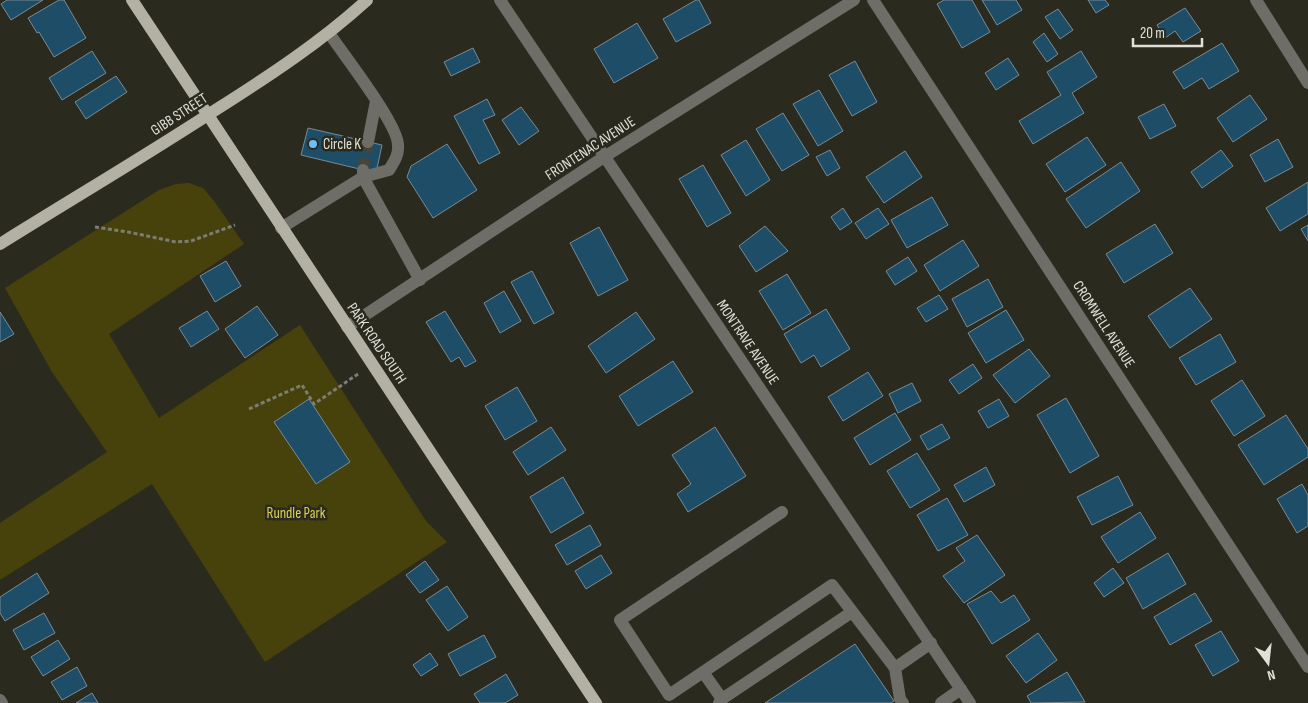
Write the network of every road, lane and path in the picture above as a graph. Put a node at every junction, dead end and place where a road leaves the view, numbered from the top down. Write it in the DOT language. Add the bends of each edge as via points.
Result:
graph roads {
  1 [pos="132,0"];
  2 [pos="367,0"];
  3 [pos="500,0"];
  4 [pos="854,0"];
  5 [pos="873,0"];
  6 [pos="1256,0"];
  7 [pos="329,33"];
  8 [pos="1308,83"];
  9 [pos="376,101"];
  10 [pos="208,115"];
  11 [pos="368,142"];
  12 [pos="604,157"];
  13 [pos="363,174"];
  14 [pos="235,225"];
  15 [pos="95,227"];
  16 [pos="281,228"];
  17 [pos="0,244"];
  18 [pos="420,280"];
  19 [pos="347,327"];
  20 [pos="372,365"];
  21 [pos="249,409"];
  22 [pos="782,512"];
  23 [pos="852,612"];
  24 [pos="931,643"];
  25 [pos="1308,667"];
  26 [pos="894,668"];
  27 [pos="703,672"];
  28 [pos="961,689"];
  29 [pos="720,701"];
  30 [pos="596,703"];
  31 [pos="903,703"];
  32 [pos="941,703"];
  33 [pos="970,703"];
  1 -- 10 [label="main road, PARK ROAD SOUTH"];
  2 -- 7 [label="main road, GIBB STREET"];
  3 -- 12 [label="street, MONTRAVE AVENUE"];
  4 -- 12 [label="street, FRONTENAC AVENUE"];
  5 -- 25 [label="street, CROMWELL AVENUE"];
  6 -- 8 [label="street"];
  7 -- 9 [label="street"];
  7 -- 10 [label="main road, GIBB STREET"];
  9 -- 11 [label="street"];
  9 -- 13 [label="street" via="392,124 399,143 398,155 389,170"];
  10 -- 16 [label="main road, PARK ROAD SOUTH"];
  10 -- 17 [label="main road, GIBB STREET"];
  12 -- 18 [label="street, FRONTENAC AVENUE"];
  12 -- 24 [label="street, MONTRAVE AVENUE"];
  13 -- 16 [label="street"];
  13 -- 18 [label="street"];
  14 -- 15 [label="path" via="191,241 176,242"];
  16 -- 19 [label="main road, PARK ROAD SOUTH"];
  18 -- 19 [label="street, FRONTENAC AVENUE"];
  19 -- 20 [label="main road, PARK ROAD SOUTH"];
  20 -- 21 [label="path" via="314,404 302,385"];
  20 -- 30 [label="main road, PARK ROAD SOUTH"];
  22 -- 27 [label="street" via="620,620 670,695"];
  23 -- 26 [label="street"];
  23 -- 27 [label="street" via="832,585"];
  23 -- 29 [label="street"];
  24 -- 26 [label="street"];
  24 -- 28 [label="street, MONTRAVE AVENUE"];
  26 -- 31 [label="street"];
  27 -- 29 [label="street"];
  28 -- 32 [label="street"];
  28 -- 33 [label="street, MONTRAVE AVENUE"];
}
